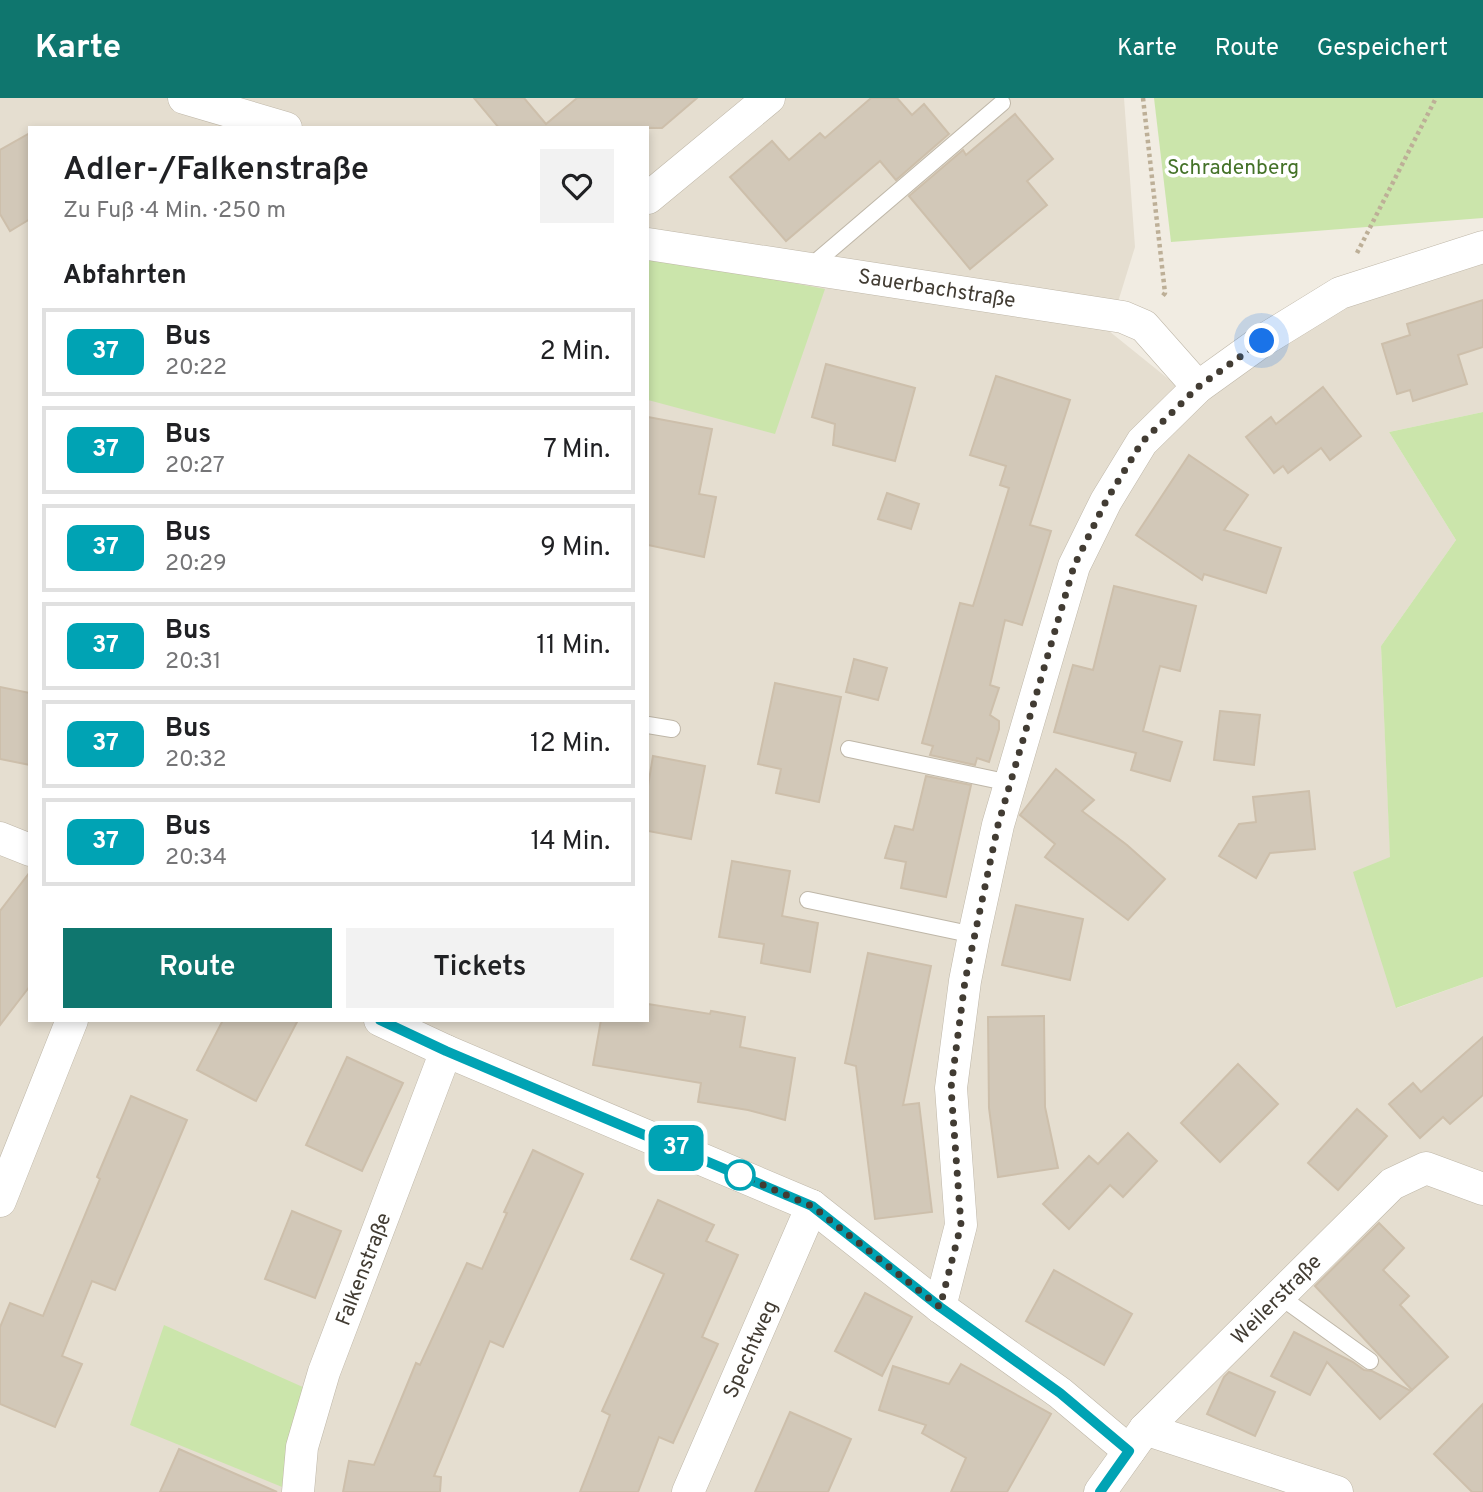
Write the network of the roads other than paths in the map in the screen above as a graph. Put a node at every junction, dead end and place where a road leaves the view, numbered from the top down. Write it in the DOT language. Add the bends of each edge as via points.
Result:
graph roads {
  1 [pos="184,98"];
  2 [pos="769,98"];
  3 [pos="1002,103"];
  4 [pos="279,126"];
  5 [pos="649,197"];
  6 [pos="649,244"];
  7 [pos="1483,247"];
  8 [pos="808,269"];
  9 [pos="1198,387"];
  10 [pos="649,725"];
  11 [pos="673,729"];
  12 [pos="849,749"];
  13 [pos="1010,783"];
  14 [pos="0,838"];
  15 [pos="28,849"];
  16 [pos="808,900"];
  17 [pos="974,935"];
  18 [pos="71,1022"];
  19 [pos="389,1022"];
  20 [pos="416,1028"];
  21 [pos="446,1051"];
  22 [pos="1483,1189"];
  23 [pos="0,1201"];
  24 [pos="812,1206"];
  25 [pos="1278,1295"];
  26 [pos="940,1307"];
  27 [pos="1370,1361"];
  28 [pos="1137,1440"];
  29 [pos="299,1492"];
  30 [pos="688,1492"];
  31 [pos="1100,1492"];
  32 [pos="1337,1492"];
  1 -- 4 [label="street"];
  2 -- 5 [label="street"];
  3 -- 8 [label="lane"];
  6 -- 8 [label="street, Sauerbachstraße"];
  7 -- 9 [label="street" via="1340,293"];
  8 -- 9 [label="street, Sauerbachstraße" via="1123,317 1144,326"];
  9 -- 13 [label="street" via="1142,442 1074,566"];
  10 -- 11 [label="lane"];
  12 -- 13 [label="lane"];
  13 -- 17 [label="street"];
  14 -- 15 [label="street"];
  16 -- 17 [label="lane"];
  17 -- 26 [label="street" via="951,1088 961,1225"];
  18 -- 23 [label="street"];
  19 -- 20 [label="street"];
  20 -- 21 [label="street"];
  21 -- 24 [label="street"];
  21 -- 29 [label="street, Falkenstraße" via="324,1372 302,1447"];
  22 -- 25 [label="street, Weilerstraße" via="1426,1168 1392,1184"];
  24 -- 26 [label="street"];
  24 -- 30 [label="street, Spechtweg"];
  25 -- 27 [label="lane"];
  25 -- 28 [label="street, Weilerstraße"];
  26 -- 28 [label="street" via="1060,1393"];
  28 -- 31 [label="street, Weilerstraße"];
  28 -- 32 [label="street"];
}
